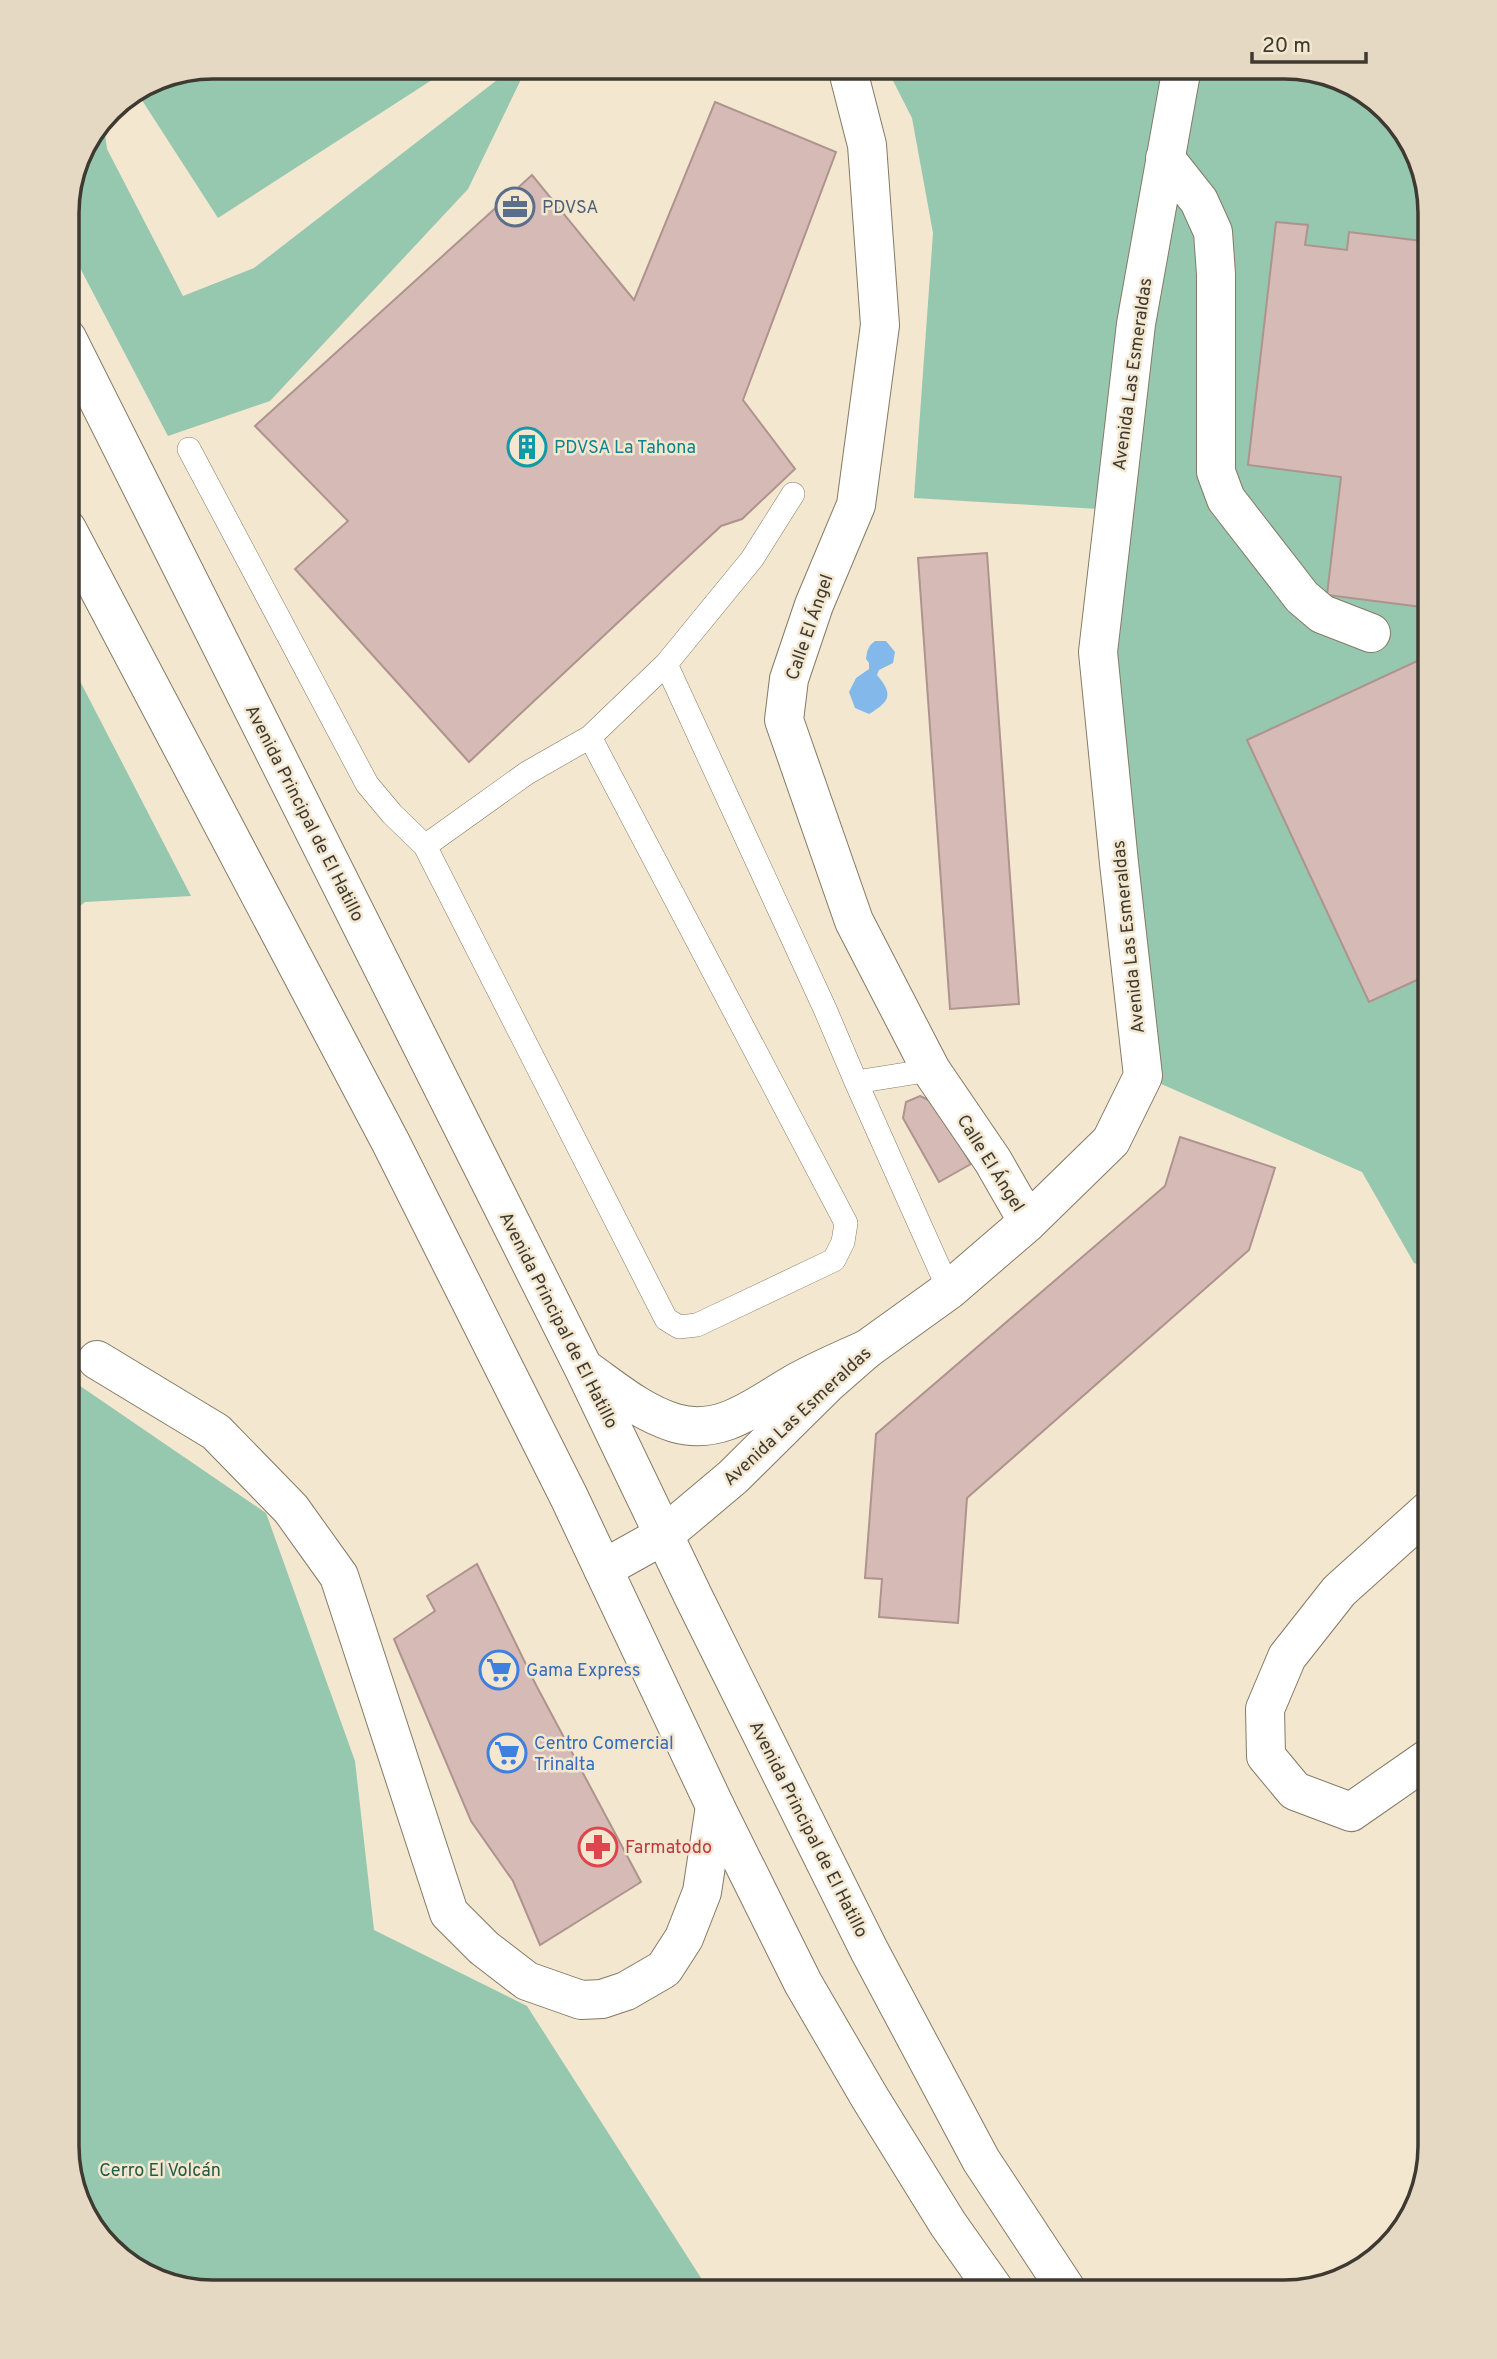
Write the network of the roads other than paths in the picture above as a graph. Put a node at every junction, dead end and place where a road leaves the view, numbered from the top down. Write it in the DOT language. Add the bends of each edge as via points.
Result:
graph roads {
  1 [pos="851,79"];
  2 [pos="1180,79"];
  3 [pos="1166,158"];
  4 [pos="79,362"];
  5 [pos="189,449"];
  6 [pos="793,494"];
  7 [pos="79,552"];
  8 [pos="1371,633"];
  9 [pos="666,664"];
  10 [pos="590,737"];
  11 [pos="425,846"];
  12 [pos="931,1070"];
  13 [pos="856,1083"];
  14 [pos="1028,1222"];
  15 [pos="949,1290"];
  16 [pos="867,1349"];
  17 [pos="97,1360"];
  18 [pos="584,1369"];
  19 [pos="1418,1520"];
  20 [pos="664,1535"];
  21 [pos="603,1569"];
  22 [pos="1418,1765"];
  23 [pos="715,1806"];
  24 [pos="988,2280"];
  25 [pos="1060,2280"];
  1 -- 12 [label="street, Calle El Ángel" via="867,145 880,325 856,505 814,604 789,679 784,720 854,921"];
  2 -- 3 [label="street, Avenida Las Esmeraldas"];
  3 -- 8 [label="street" via="1199,201 1213,232 1216,472 1226,499 1302,597 1322,614"];
  3 -- 14 [label="street, Avenida Las Esmeraldas" via="1136,324 1098,652 1143,1076 1111,1140"];
  4 -- 18 [label="street, Avenida Principal de El Hatillo"];
  5 -- 11 [label="lane" via="367,784"];
  6 -- 9 [label="lane" via="752,559"];
  7 -- 21 [label="street" via="391,1143"];
  9 -- 10 [label="lane"];
  9 -- 13 [label="lane"];
  10 -- 11 [label="lane" via="527,773"];
  10 -- 11 [label="lane" via="846,1223 834,1260 697,1325 679,1327 666,1319"];
  12 -- 13 [label="lane"];
  12 -- 14 [label="street, Calle El Ángel"];
  13 -- 15 [label="lane"];
  14 -- 15 [label="street, Avenida Las Esmeraldas"];
  15 -- 16 [label="street, Avenida Las Esmeraldas"];
  16 -- 18 [label="street" via="798,1381 747,1413 702,1427 675,1423 638,1407"];
  16 -- 20 [label="street, Avenida Las Esmeraldas" via="733,1477"];
  17 -- 23 [label="street" via="216,1432 291,1509 339,1576 449,1913 527,1981 581,2000 602,1999 664,1969 684,1938 702,1892"];
  18 -- 20 [label="street, Avenida Principal de El Hatillo"];
  19 -- 22 [label="street" via="1339,1591 1287,1657 1265,1709 1266,1756 1295,1791 1352,1812"];
  20 -- 21 [label="street, Avenida Las Esmeraldas"];
  20 -- 25 [label="street, Avenida Principal de El Hatillo" via="869,1950 981,2160"];
  21 -- 23 [label="street"];
  23 -- 24 [label="street" via="803,1983 948,2224"];
}
